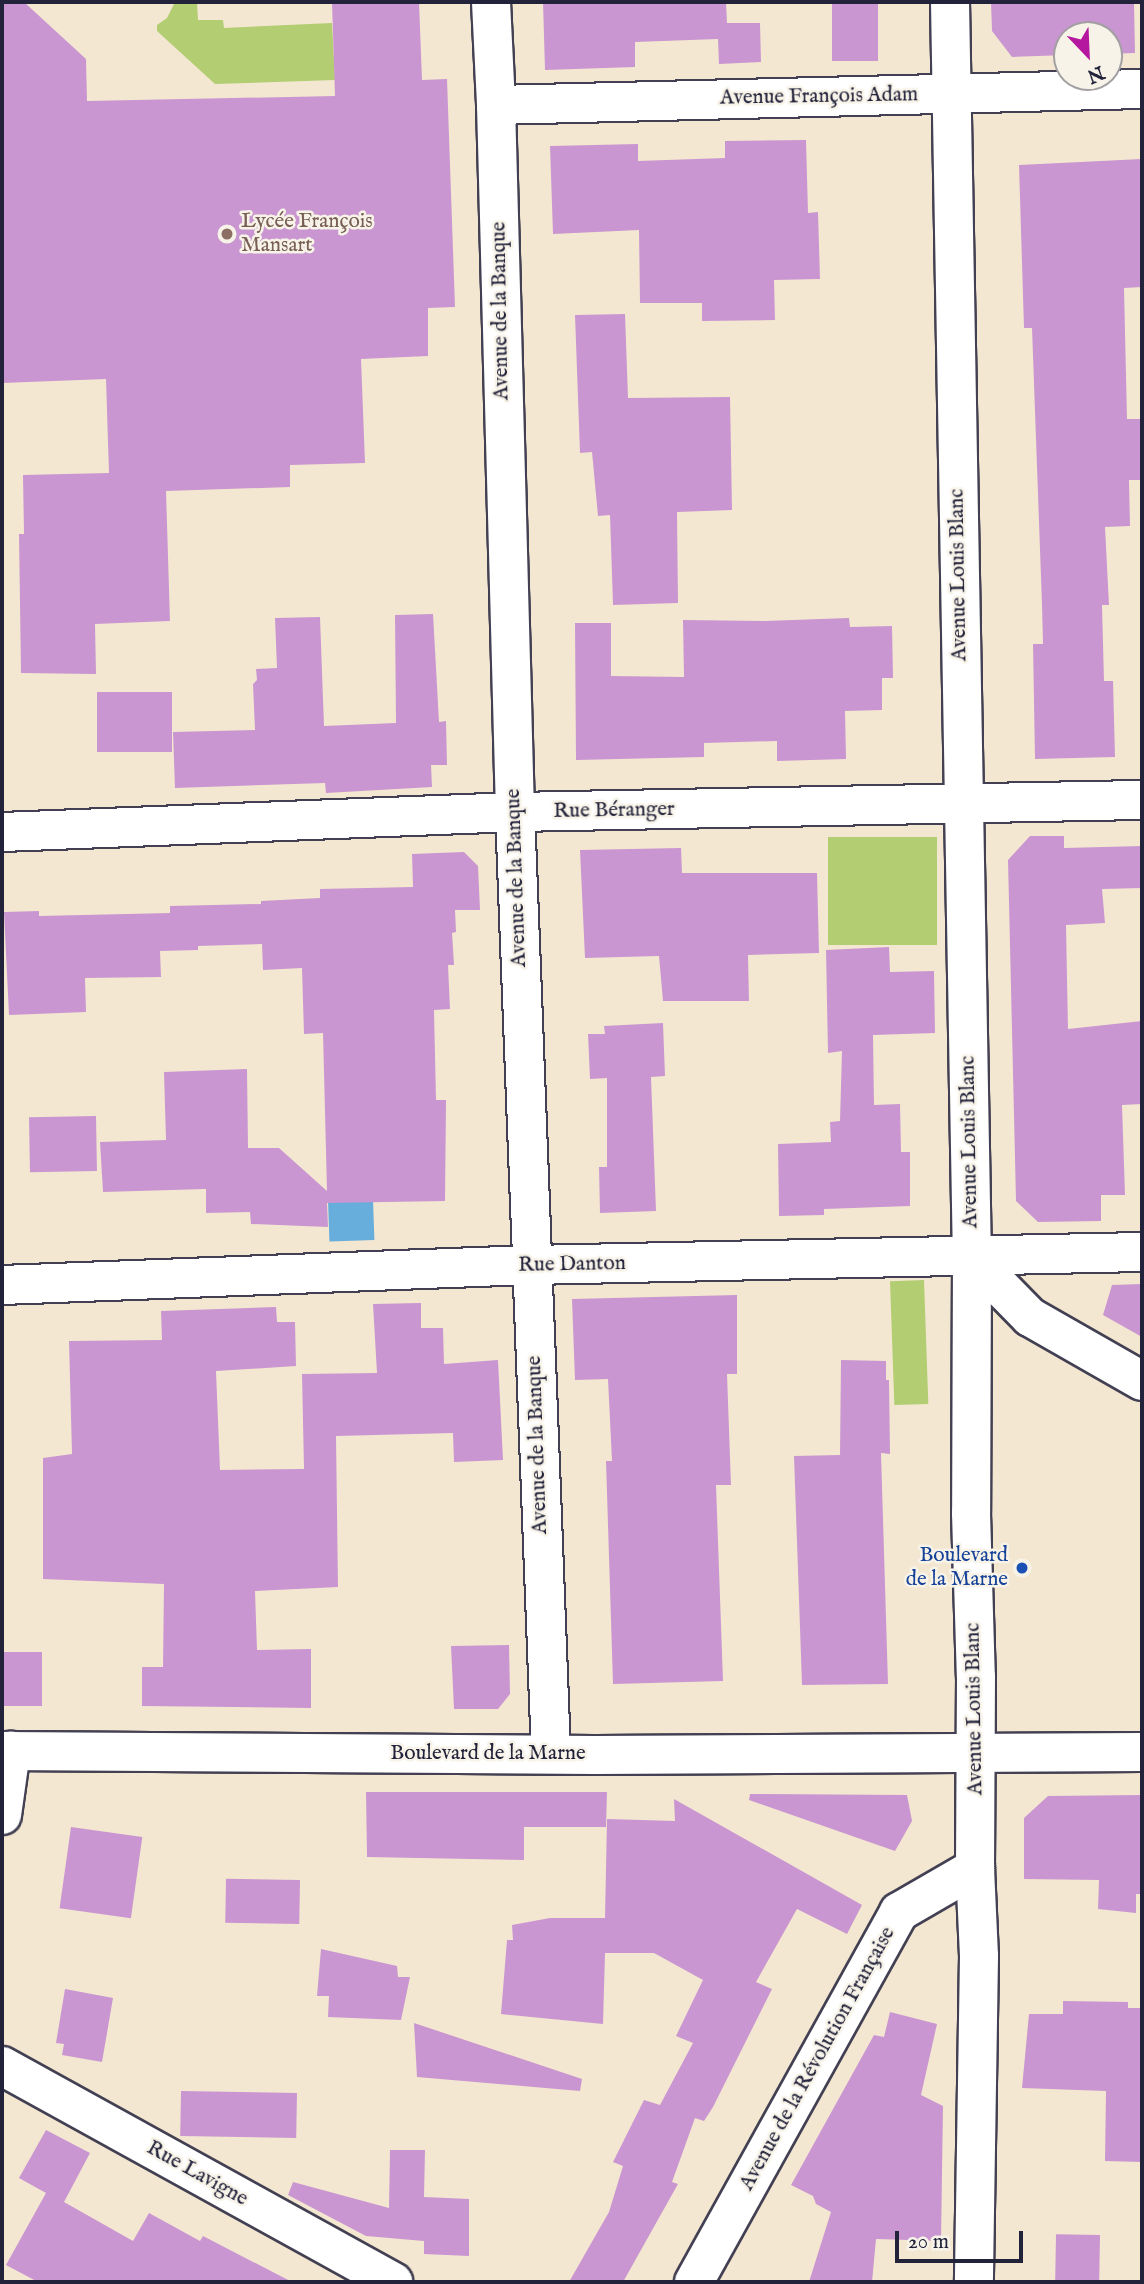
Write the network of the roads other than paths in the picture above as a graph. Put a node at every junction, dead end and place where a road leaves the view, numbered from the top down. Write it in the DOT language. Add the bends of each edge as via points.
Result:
graph roads {
  1 [pos="491,2"];
  2 [pos="950,2"];
  3 [pos="1142,89"];
  4 [pos="952,94"];
  5 [pos="496,105"];
  6 [pos="1142,800"];
  7 [pos="962,805"];
  8 [pos="514,812"];
  9 [pos="2,832"];
  10 [pos="1142,1252"];
  11 [pos="972,1258"];
  12 [pos="531,1265"];
  13 [pos="2,1285"];
  14 [pos="1142,1381"];
  15 [pos="7,1751"];
  16 [pos="976,1752"];
  17 [pos="1142,1752"];
  18 [pos="551,1754"];
  19 [pos="2,1815"];
  20 [pos="975,1868"];
  21 [pos="2,2066"];
  22 [pos="393,2282"];
  23 [pos="694,2282"];
  24 [pos="974,2282"];
  1 -- 5 [label="street, Avenue de la Banque"];
  2 -- 4 [label="street, Avenue Louis Blanc"];
  3 -- 4 [label="street, Avenue François Adam"];
  4 -- 5 [label="street, Avenue François Adam"];
  4 -- 7 [label="street, Avenue Louis Blanc"];
  5 -- 8 [label="street, Avenue de la Banque"];
  6 -- 7 [label="street, Rue Béranger"];
  7 -- 8 [label="street, Rue Béranger"];
  7 -- 11 [label="street, Avenue Louis Blanc"];
  8 -- 9 [label="street, Rue Béranger"];
  8 -- 12 [label="street, Avenue de la Banque"];
  10 -- 11 [label="street, Rue Danton"];
  11 -- 12 [label="street, Rue Danton"];
  11 -- 14 [label="street" via="1030,1317"];
  11 -- 16 [label="street, Avenue Louis Blanc"];
  12 -- 13 [label="street, Rue Danton"];
  12 -- 18 [label="street, Avenue de la Banque"];
  15 -- 18 [label="street, Boulevard de la Marne"];
  15 -- 19 [label="street"];
  16 -- 17 [label="street, Boulevard de la Marne"];
  16 -- 18 [label="street, Boulevard de la Marne"];
  16 -- 20 [label="street, Avenue Louis Blanc"];
  20 -- 23 [label="street, Avenue de la Révolution Française" via="899,1912"];
  20 -- 24 [label="street, Avenue Louis Blanc" via="979,1956"];
  21 -- 22 [label="street, Rue Lavigne"];
}
